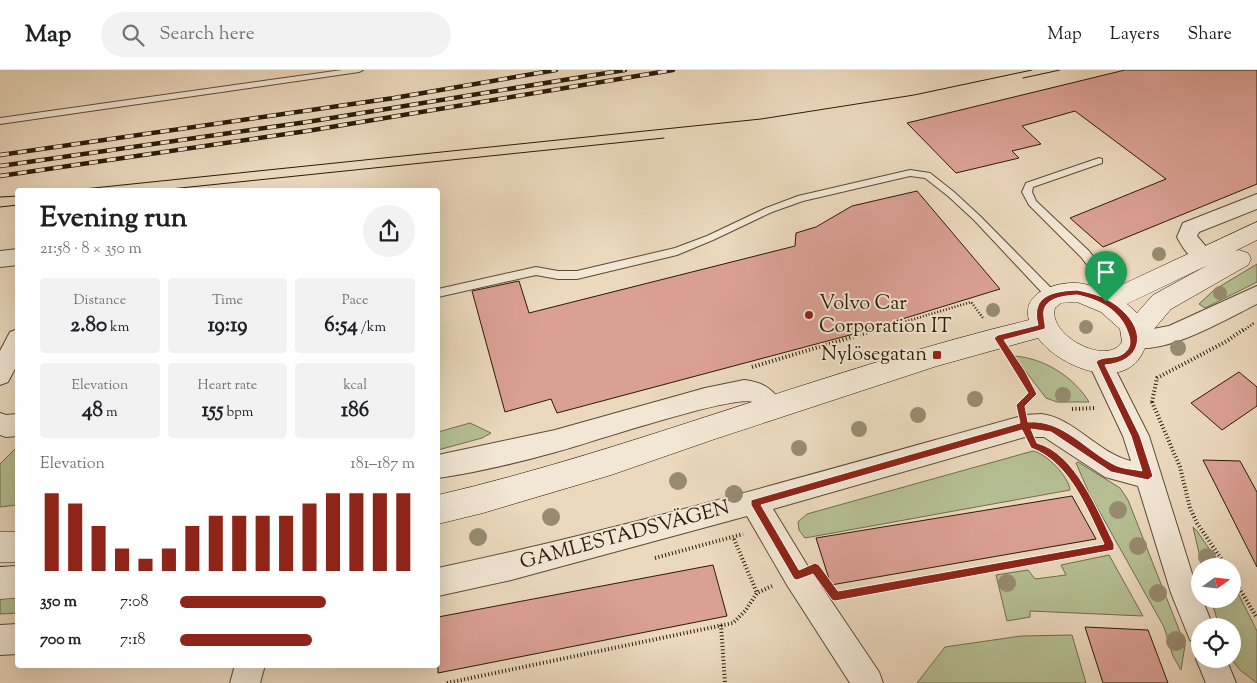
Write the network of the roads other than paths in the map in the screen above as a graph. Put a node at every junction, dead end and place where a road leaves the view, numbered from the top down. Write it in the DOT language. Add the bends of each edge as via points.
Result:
graph roads {
  1 [pos="359,70"];
  2 [pos="0,121"];
  3 [pos="1099,161"];
  4 [pos="1257,201"];
  5 [pos="1257,230"];
  6 [pos="1257,249"];
  7 [pos="1204,256"];
  8 [pos="15,257"];
  9 [pos="0,259"];
  10 [pos="440,293"];
  11 [pos="1257,294"];
  12 [pos="1052,296"];
  13 [pos="1112,299"];
  14 [pos="1042,327"];
  15 [pos="1134,337"];
  16 [pos="15,344"];
  17 [pos="1100,362"];
  18 [pos="0,375"];
  19 [pos="772,408"];
  20 [pos="0,424"];
  21 [pos="15,425"];
  22 [pos="440,467"];
  23 [pos="1148,476"];
  24 [pos="754,502"];
  25 [pos="440,510"];
  26 [pos="15,582"];
  27 [pos="440,582"];
  28 [pos="0,583"];
  29 [pos="1195,618"];
  30 [pos="15,639"];
  31 [pos="0,640"];
  32 [pos="249,668"];
  33 [pos="1215,668"];
  34 [pos="245,683"];
  35 [pos="868,683"];
  36 [pos="1221,683"];
  1 -- 2 [label="lane"];
  3 -- 13 [label="lane" via="1029,185 1027,192 1032,203 1085,254"];
  4 -- 7 [label="street" via="1190,228 1187,237"];
  5 -- 7 [label="street"];
  6 -- 15 [label="street" via="1162,302"];
  7 -- 13 [label="street"];
  8 -- 9 [label="street"];
  10 -- 12 [label="lane" via="536,271 577,275 677,251 801,198 910,173 927,175 937,182 977,218"];
  11 -- 15 [label="street" via="1172,335"];
  12 -- 13 [label="street" via="1077,292"];
  12 -- 14 [label="street" via="1041,307"];
  13 -- 15 [label="street" via="1125,316"];
  14 -- 17 [label="street" via="1065,351 1082,359"];
  14 -- 19 [label="street"];
  15 -- 17 [label="street" via="1134,346 1127,356"];
  16 -- 18 [label="street"];
  17 -- 23 [label="street" via="1136,436"];
  19 -- 22 [label="street" via="762,395 744,390 705,398 555,442"];
  19 -- 25 [label="street" via="610,462"];
  20 -- 21 [label="street"];
  23 -- 24 [label="street, GAMLESTADSVÄGEN" via="1114,470 1053,429 1042,425 1025,426"];
  23 -- 29 [label="street"];
  24 -- 27 [label="street, GAMLESTADSVÄGEN"];
  24 -- 35 [label="street" via="797,576"];
  26 -- 28 [label="street"];
  30 -- 31 [label="street"];
  32 -- 34 [label="street"];
  33 -- 36 [label="street"];
}
